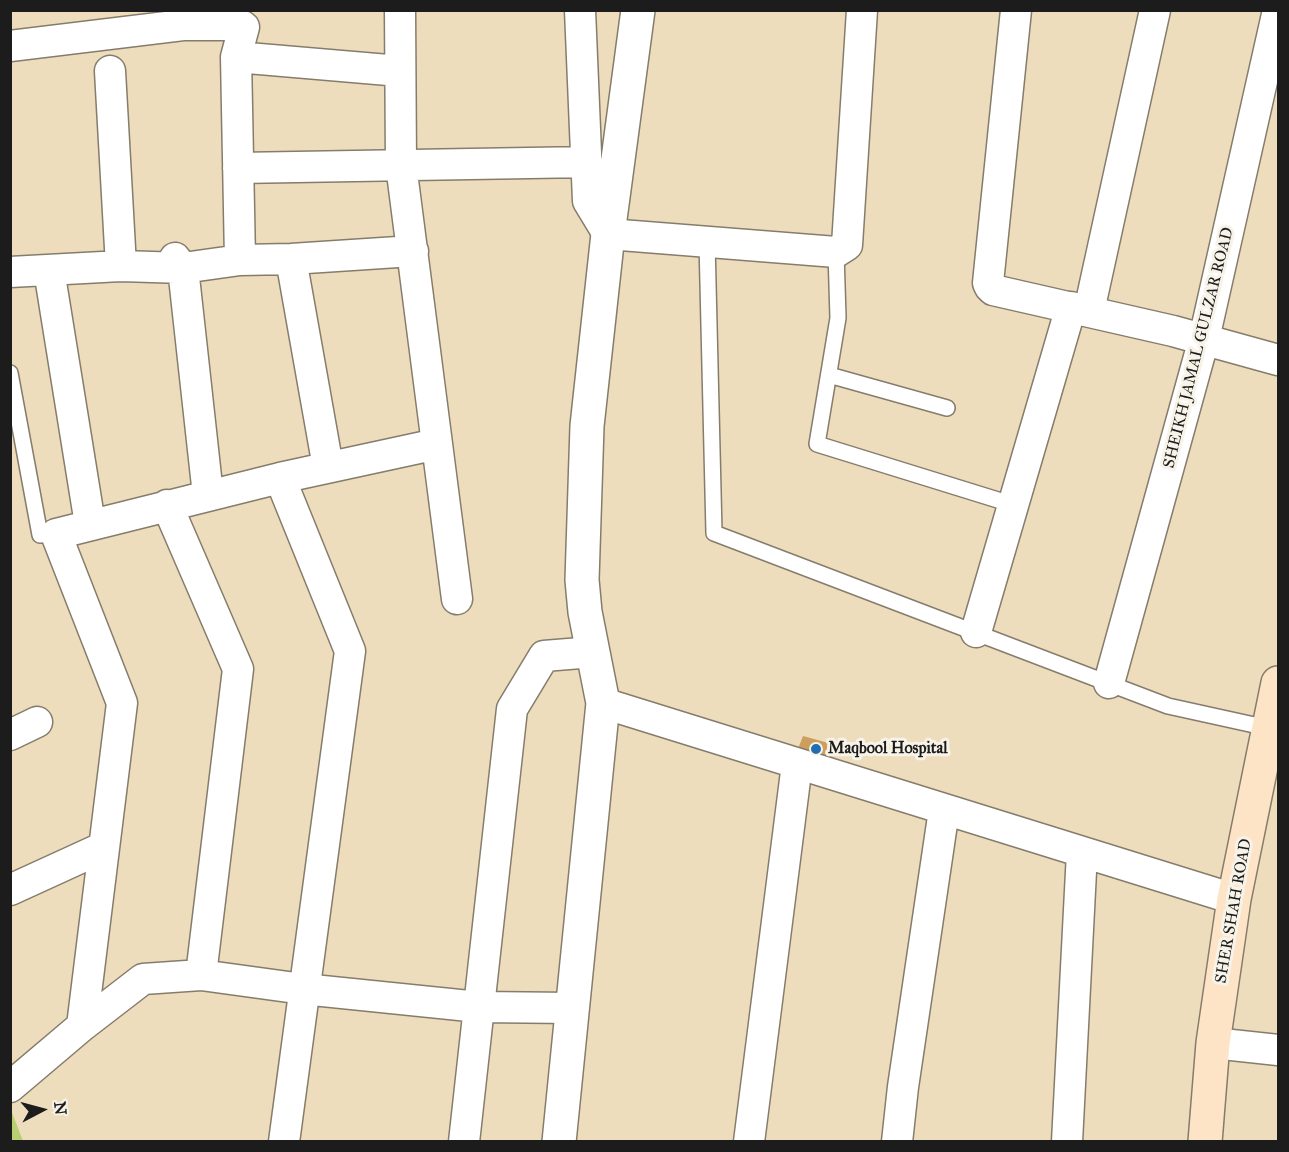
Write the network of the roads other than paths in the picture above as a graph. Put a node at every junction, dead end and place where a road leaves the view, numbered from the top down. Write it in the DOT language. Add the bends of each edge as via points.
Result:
graph roads {
  1 [pos="400,10"];
  2 [pos="580,10"];
  3 [pos="638,10"];
  4 [pos="862,10"];
  5 [pos="1016,10"];
  6 [pos="1155,10"];
  7 [pos="1278,10"];
  8 [pos="10,46"];
  9 [pos="236,57"];
  10 [pos="110,71"];
  11 [pos="400,71"];
  12 [pos="587,162"];
  13 [pos="401,165"];
  14 [pos="238,168"];
  15 [pos="608,234"];
  16 [pos="707,242"];
  17 [pos="413,250"];
  18 [pos="836,252"];
  19 [pos="291,259"];
  20 [pos="240,260"];
  21 [pos="179,263"];
  22 [pos="121,266"];
  23 [pos="49,270"];
  24 [pos="10,272"];
  25 [pos="1080,309"];
  26 [pos="1204,339"];
  27 [pos="1278,360"];
  28 [pos="10,373"];
  29 [pos="829,375"];
  30 [pos="947,408"];
  31 [pos="437,444"];
  32 [pos="328,467"];
  33 [pos="280,478"];
  34 [pos="208,495"];
  35 [pos="167,505"];
  36 [pos="1014,505"];
  37 [pos="90,524"];
  38 [pos="56,534"];
  39 [pos="457,599"];
  40 [pos="976,632"];
  41 [pos="593,652"];
  42 [pos="1109,683"];
  43 [pos="603,702"];
  44 [pos="1275,705"];
  45 [pos="37,722"];
  46 [pos="10,735"];
  47 [pos="797,764"];
  48 [pos="944,810"];
  49 [pos="104,847"];
  50 [pos="1082,852"];
  51 [pos="10,890"];
  52 [pos="1234,900"];
  53 [pos="201,975"];
  54 [pos="303,989"];
  55 [pos="478,1007"];
  56 [pos="572,1008"];
  57 [pos="82,1026"];
  58 [pos="1213,1042"];
  59 [pos="1278,1050"];
  60 [pos="10,1087"];
  61 [pos="284,1142"];
  62 [pos="464,1142"];
  63 [pos="559,1142"];
  64 [pos="749,1142"];
  65 [pos="897,1142"];
  66 [pos="1067,1142"];
  67 [pos="1205,1142"];
  1 -- 11 [label="street"];
  2 -- 12 [label="street"];
  3 -- 15 [label="street"];
  4 -- 18 [label="street" via="847,244"];
  5 -- 25 [label="street" via="988,283 993,290"];
  6 -- 25 [label="street"];
  7 -- 26 [label="street, SHEIKH JAMAL GULZAR ROAD"];
  8 -- 9 [label="street" via="183,25 241,25 244,30"];
  9 -- 11 [label="street"];
  9 -- 14 [label="street"];
  10 -- 22 [label="street"];
  11 -- 13 [label="street"];
  12 -- 13 [label="street"];
  12 -- 15 [label="street" via="588,201"];
  13 -- 14 [label="street"];
  13 -- 17 [label="street"];
  14 -- 20 [label="street"];
  15 -- 16 [label="street"];
  15 -- 41 [label="street" via="587,426 582,580"];
  16 -- 18 [label="street"];
  16 -- 40 [label="lane" via="714,533"];
  17 -- 19 [label="street"];
  17 -- 31 [label="street"];
  18 -- 29 [label="lane" via="838,318"];
  19 -- 20 [label="street"];
  19 -- 32 [label="street"];
  20 -- 21 [label="street"];
  21 -- 22 [label="street"];
  21 -- 34 [label="street"];
  22 -- 23 [label="street"];
  23 -- 24 [label="street"];
  23 -- 37 [label="street"];
  25 -- 26 [label="street"];
  25 -- 36 [label="street"];
  26 -- 27 [label="street"];
  26 -- 42 [label="street, SHEIKH JAMAL GULZAR ROAD"];
  28 -- 38 [label="lane" via="40,535"];
  29 -- 30 [label="lane"];
  29 -- 36 [label="lane" via="817,444"];
  31 -- 32 [label="street"];
  31 -- 39 [label="street"];
  32 -- 33 [label="street"];
  33 -- 34 [label="street"];
  33 -- 54 [label="street" via="350,651"];
  34 -- 35 [label="street"];
  35 -- 37 [label="street"];
  35 -- 53 [label="street" via="238,669"];
  36 -- 40 [label="street"];
  37 -- 38 [label="street"];
  38 -- 49 [label="street" via="122,703"];
  40 -- 42 [label="lane"];
  41 -- 43 [label="street"];
  41 -- 55 [label="street" via="544,656 512,709"];
  42 -- 44 [label="lane" via="1168,706"];
  43 -- 47 [label="street"];
  43 -- 56 [label="street"];
  44 -- 52 [label="main road, SHER SHAH ROAD"];
  45 -- 46 [label="street"];
  47 -- 48 [label="street"];
  47 -- 64 [label="street"];
  48 -- 50 [label="street"];
  48 -- 65 [label="street"];
  49 -- 51 [label="street"];
  49 -- 57 [label="street"];
  50 -- 52 [label="street"];
  50 -- 66 [label="street"];
  52 -- 58 [label="main road, SHER SHAH ROAD"];
  53 -- 54 [label="street"];
  53 -- 57 [label="street" via="143,979"];
  54 -- 55 [label="street"];
  54 -- 61 [label="street"];
  55 -- 56 [label="street"];
  55 -- 62 [label="street"];
  56 -- 63 [label="street"];
  57 -- 60 [label="street"];
  58 -- 59 [label="street"];
  58 -- 67 [label="main road, SHER SHAH ROAD"];
}
